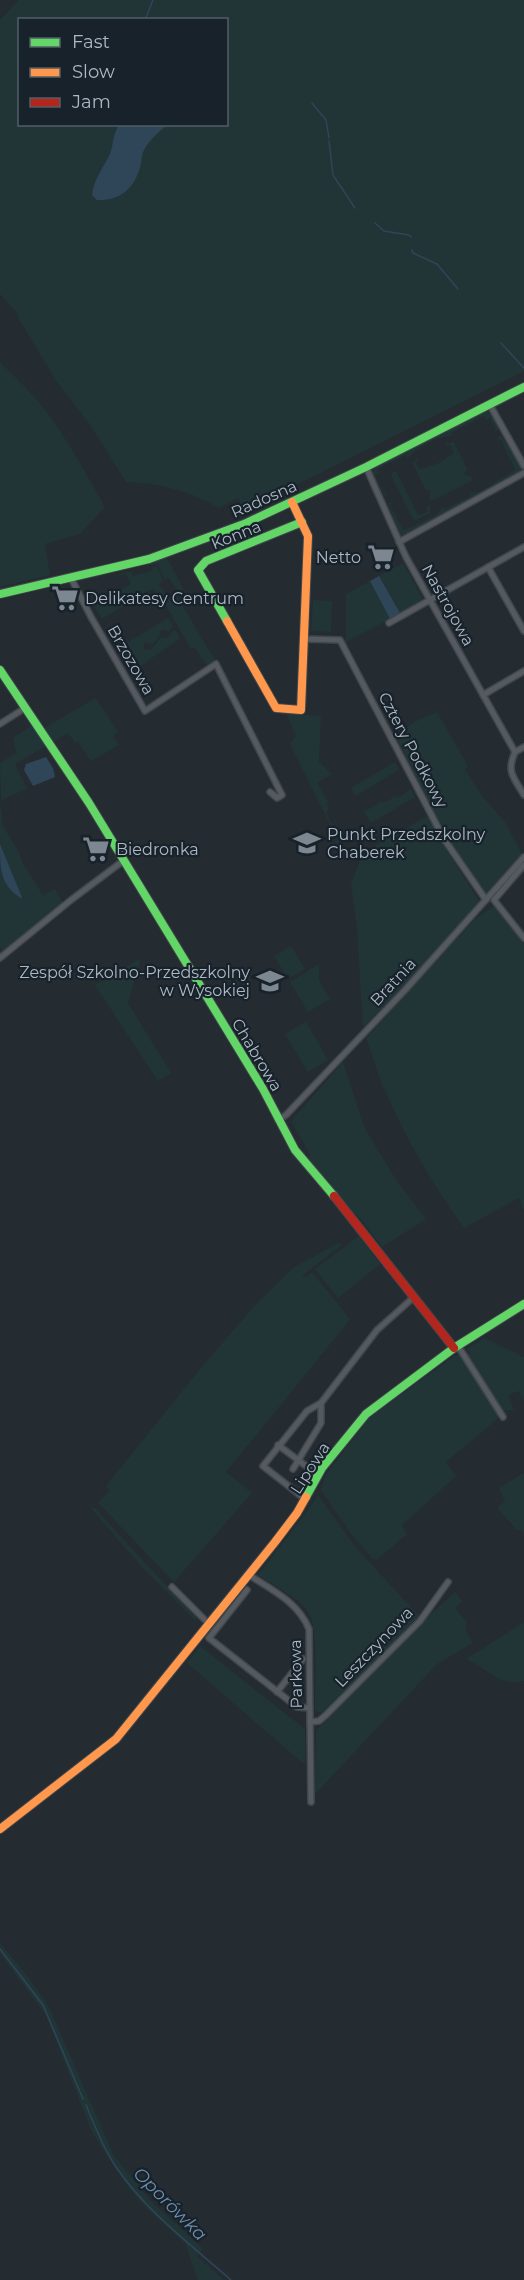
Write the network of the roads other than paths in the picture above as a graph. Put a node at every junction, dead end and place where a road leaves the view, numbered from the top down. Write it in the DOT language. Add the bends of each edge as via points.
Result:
graph roads {
  1 [pos="524,387"];
  2 [pos="490,405"];
  3 [pos="524,466"];
  4 [pos="366,467"];
  5 [pos="524,473"];
  6 [pos="292,502"];
  7 [pos="302,522"];
  8 [pos="399,542"];
  9 [pos="524,547"];
  10 [pos="488,567"];
  11 [pos="71,578"];
  12 [pos="0,594"];
  13 [pos="430,599"];
  14 [pos="389,623"];
  15 [pos="524,631"];
  16 [pos="304,639"];
  17 [pos="0,670"];
  18 [pos="524,671"];
  19 [pos="483,694"];
  20 [pos="25,708"];
  21 [pos="0,724"];
  22 [pos="524,747"];
  23 [pos="514,752"];
  24 [pos="270,792"];
  25 [pos="524,795"];
  26 [pos="524,857"];
  27 [pos="123,861"];
  28 [pos="524,865"];
  29 [pos="486,900"];
  30 [pos="524,938"];
  31 [pos="0,958"];
  32 [pos="278,1120"];
  33 [pos="414,1297"];
  34 [pos="524,1304"];
  35 [pos="457,1346"];
  36 [pos="321,1403"];
  37 [pos="503,1417"];
  38 [pos="278,1445"];
  39 [pos="298,1460"];
  40 [pos="293,1469"];
  41 [pos="318,1475"];
  42 [pos="305,1498"];
  43 [pos="249,1575"];
  44 [pos="448,1582"];
  45 [pos="172,1587"];
  46 [pos="247,1590"];
  47 [pos="208,1626"];
  48 [pos="303,1659"];
  49 [pos="277,1692"];
  50 [pos="310,1708"];
  51 [pos="310,1722"];
  52 [pos="311,1802"];
  53 [pos="0,1829"];
  1 -- 2 [label="street, Radosna"];
  2 -- 3 [label="street"];
  2 -- 4 [label="street, Radosna"];
  4 -- 6 [label="street, Radosna"];
  4 -- 8 [label="street, Nastrojowa"];
  5 -- 8 [label="street"];
  6 -- 7 [label="street"];
  6 -- 11 [label="street, Radosna" via="163,554"];
  7 -- 16 [label="street" via="308,536"];
  7 -- 16 [label="street, Konna" via="209,560 198,570 276,708 302,710"];
  8 -- 13 [label="street, Nastrojowa"];
  9 -- 10 [label="street"];
  10 -- 13 [label="street"];
  10 -- 15 [label="street"];
  11 -- 12 [label="street, Radosna"];
  11 -- 24 [label="street, Brzozowa" via="145,711 216,664 282,795 277,798"];
  13 -- 14 [label="street"];
  13 -- 19 [label="street, Nastrojowa"];
  16 -- 29 [label="street, Cztery Podkowy" via="340,640 444,839"];
  17 -- 20 [label="street, Chabrowa"];
  18 -- 19 [label="street"];
  19 -- 23 [label="street, Nastrojowa"];
  20 -- 21 [label="street"];
  20 -- 27 [label="street, Chabrowa"];
  22 -- 23 [label="street"];
  23 -- 25 [label="street" via="511,771"];
  26 -- 29 [label="street, Bratnia"];
  27 -- 31 [label="street"];
  27 -- 32 [label="street, Chabrowa" via="259,1082"];
  28 -- 30 [label="street" via="494,900"];
  29 -- 32 [label="street, Bratnia"];
  32 -- 33 [label="street, Chabrowa" via="303,1162"];
  33 -- 35 [label="street, Chabrowa"];
  33 -- 36 [label="street" via="377,1330"];
  34 -- 35 [label="street, Lipowa"];
  35 -- 37 [label="street"];
  35 -- 41 [label="street, Lipowa" via="366,1414"];
  36 -- 38 [label="street" via="307,1411"];
  36 -- 39 [label="street" via="321,1423"];
  38 -- 39 [label="street"];
  38 -- 42 [label="street" via="263,1466"];
  39 -- 40 [label="street"];
  39 -- 41 [label="street"];
  41 -- 42 [label="street, Lipowa"];
  42 -- 43 [label="street, Lipowa"];
  43 -- 47 [label="street, Lipowa"];
  43 -- 50 [label="street, Parkowa" via="303,1615 309,1638"];
  44 -- 51 [label="street, Leszczynowa" via="420,1621 326,1715"];
  45 -- 47 [label="street"];
  46 -- 49 [label="street" via="209,1638"];
  47 -- 53 [label="street, Lipowa" via="116,1739"];
  48 -- 49 [label="street"];
  49 -- 50 [label="street" via="297,1707"];
  50 -- 51 [label="street, Parkowa"];
  51 -- 52 [label="street, Parkowa"];
}
